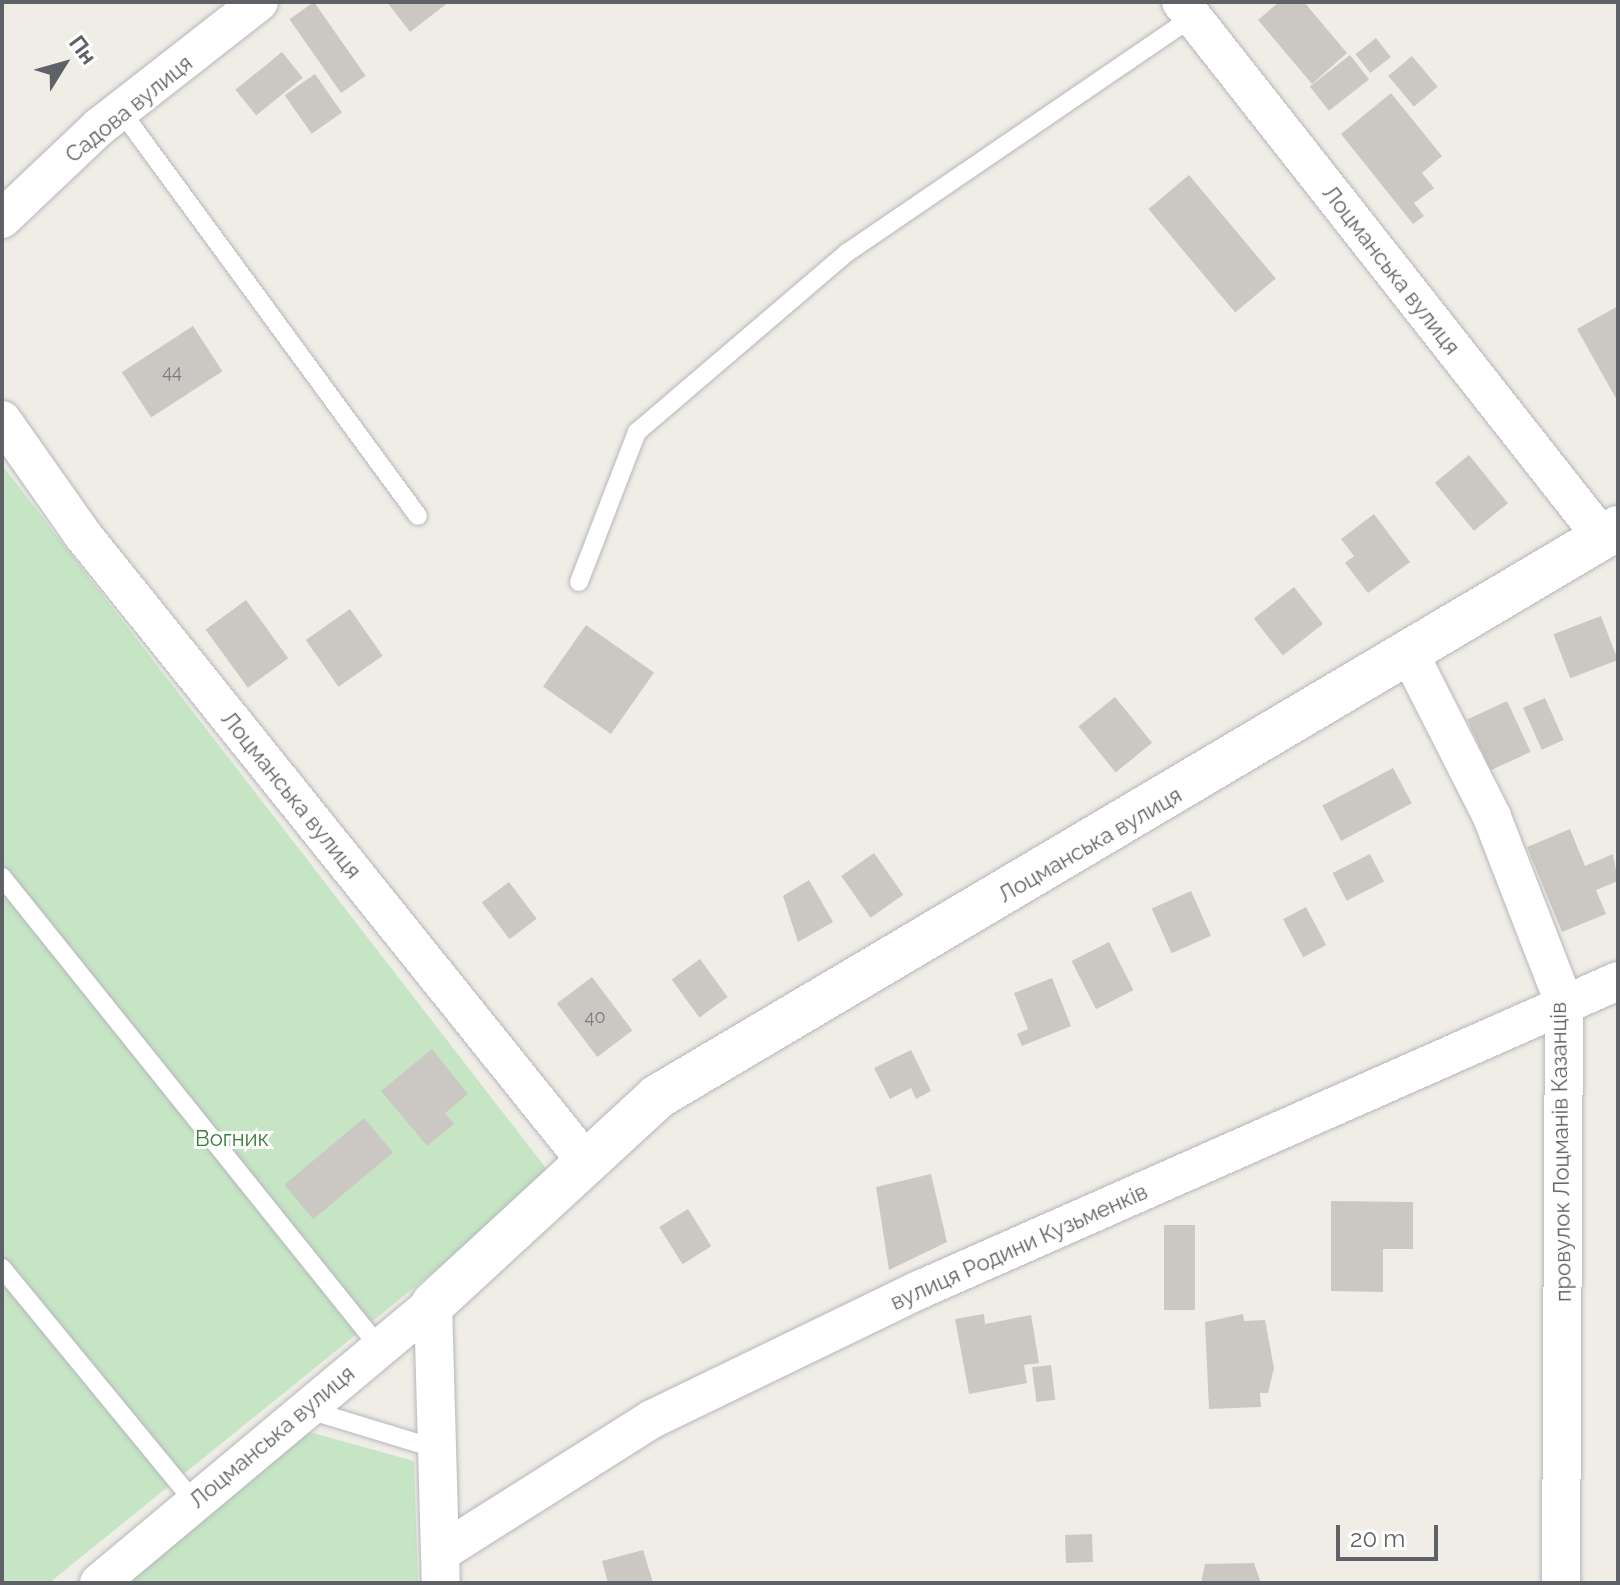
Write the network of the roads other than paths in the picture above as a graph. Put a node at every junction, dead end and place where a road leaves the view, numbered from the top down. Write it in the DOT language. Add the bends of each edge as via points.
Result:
graph roads {
  1 [pos="259,2"];
  2 [pos="1186,10"];
  3 [pos="121,111"];
  4 [pos="2,219"];
  5 [pos="2,420"];
  6 [pos="418,516"];
  7 [pos="1610,533"];
  8 [pos="579,582"];
  9 [pos="1411,657"];
  10 [pos="2,877"];
  11 [pos="1618,981"];
  12 [pos="1564,1003"];
  13 [pos="588,1164"];
  14 [pos="2,1268"];
  15 [pos="433,1304"];
  16 [pos="380,1348"];
  17 [pos="306,1409"];
  18 [pos="437,1449"];
  19 [pos="194,1502"];
  20 [pos="441,1568"];
  21 [pos="99,1583"];
  22 [pos="1561,1583"];
  1 -- 3 [label="street, Садова вулиця"];
  2 -- 7 [label="street, Лоцманська вулиця"];
  2 -- 8 [label="lane" via="848,252 637,432"];
  3 -- 4 [label="street, Садова вулиця"];
  3 -- 6 [label="lane"];
  5 -- 13 [label="street, Лоцманська вулиця" via="82,534"];
  7 -- 9 [label="street, Лоцманська вулиця"];
  9 -- 12 [label="street, провулок Лоцманів Казанців" via="1492,817"];
  9 -- 13 [label="street, Лоцманська вулиця" via="657,1097"];
  10 -- 16 [label="lane"];
  11 -- 12 [label="street, вулиця Родини Кузьменків"];
  12 -- 20 [label="street, вулиця Родини Кузьменків" via="919,1290 652,1419"];
  12 -- 22 [label="street, провулок Лоцманів Казанців"];
  13 -- 15 [label="street, Лоцманська вулиця"];
  14 -- 19 [label="lane"];
  15 -- 16 [label="street, Лоцманська вулиця"];
  15 -- 18 [label="street"];
  16 -- 17 [label="street, Лоцманська вулиця"];
  17 -- 18 [label="lane"];
  17 -- 19 [label="street, Лоцманська вулиця"];
  18 -- 20 [label="street"];
  19 -- 21 [label="street, Лоцманська вулиця"];
}
